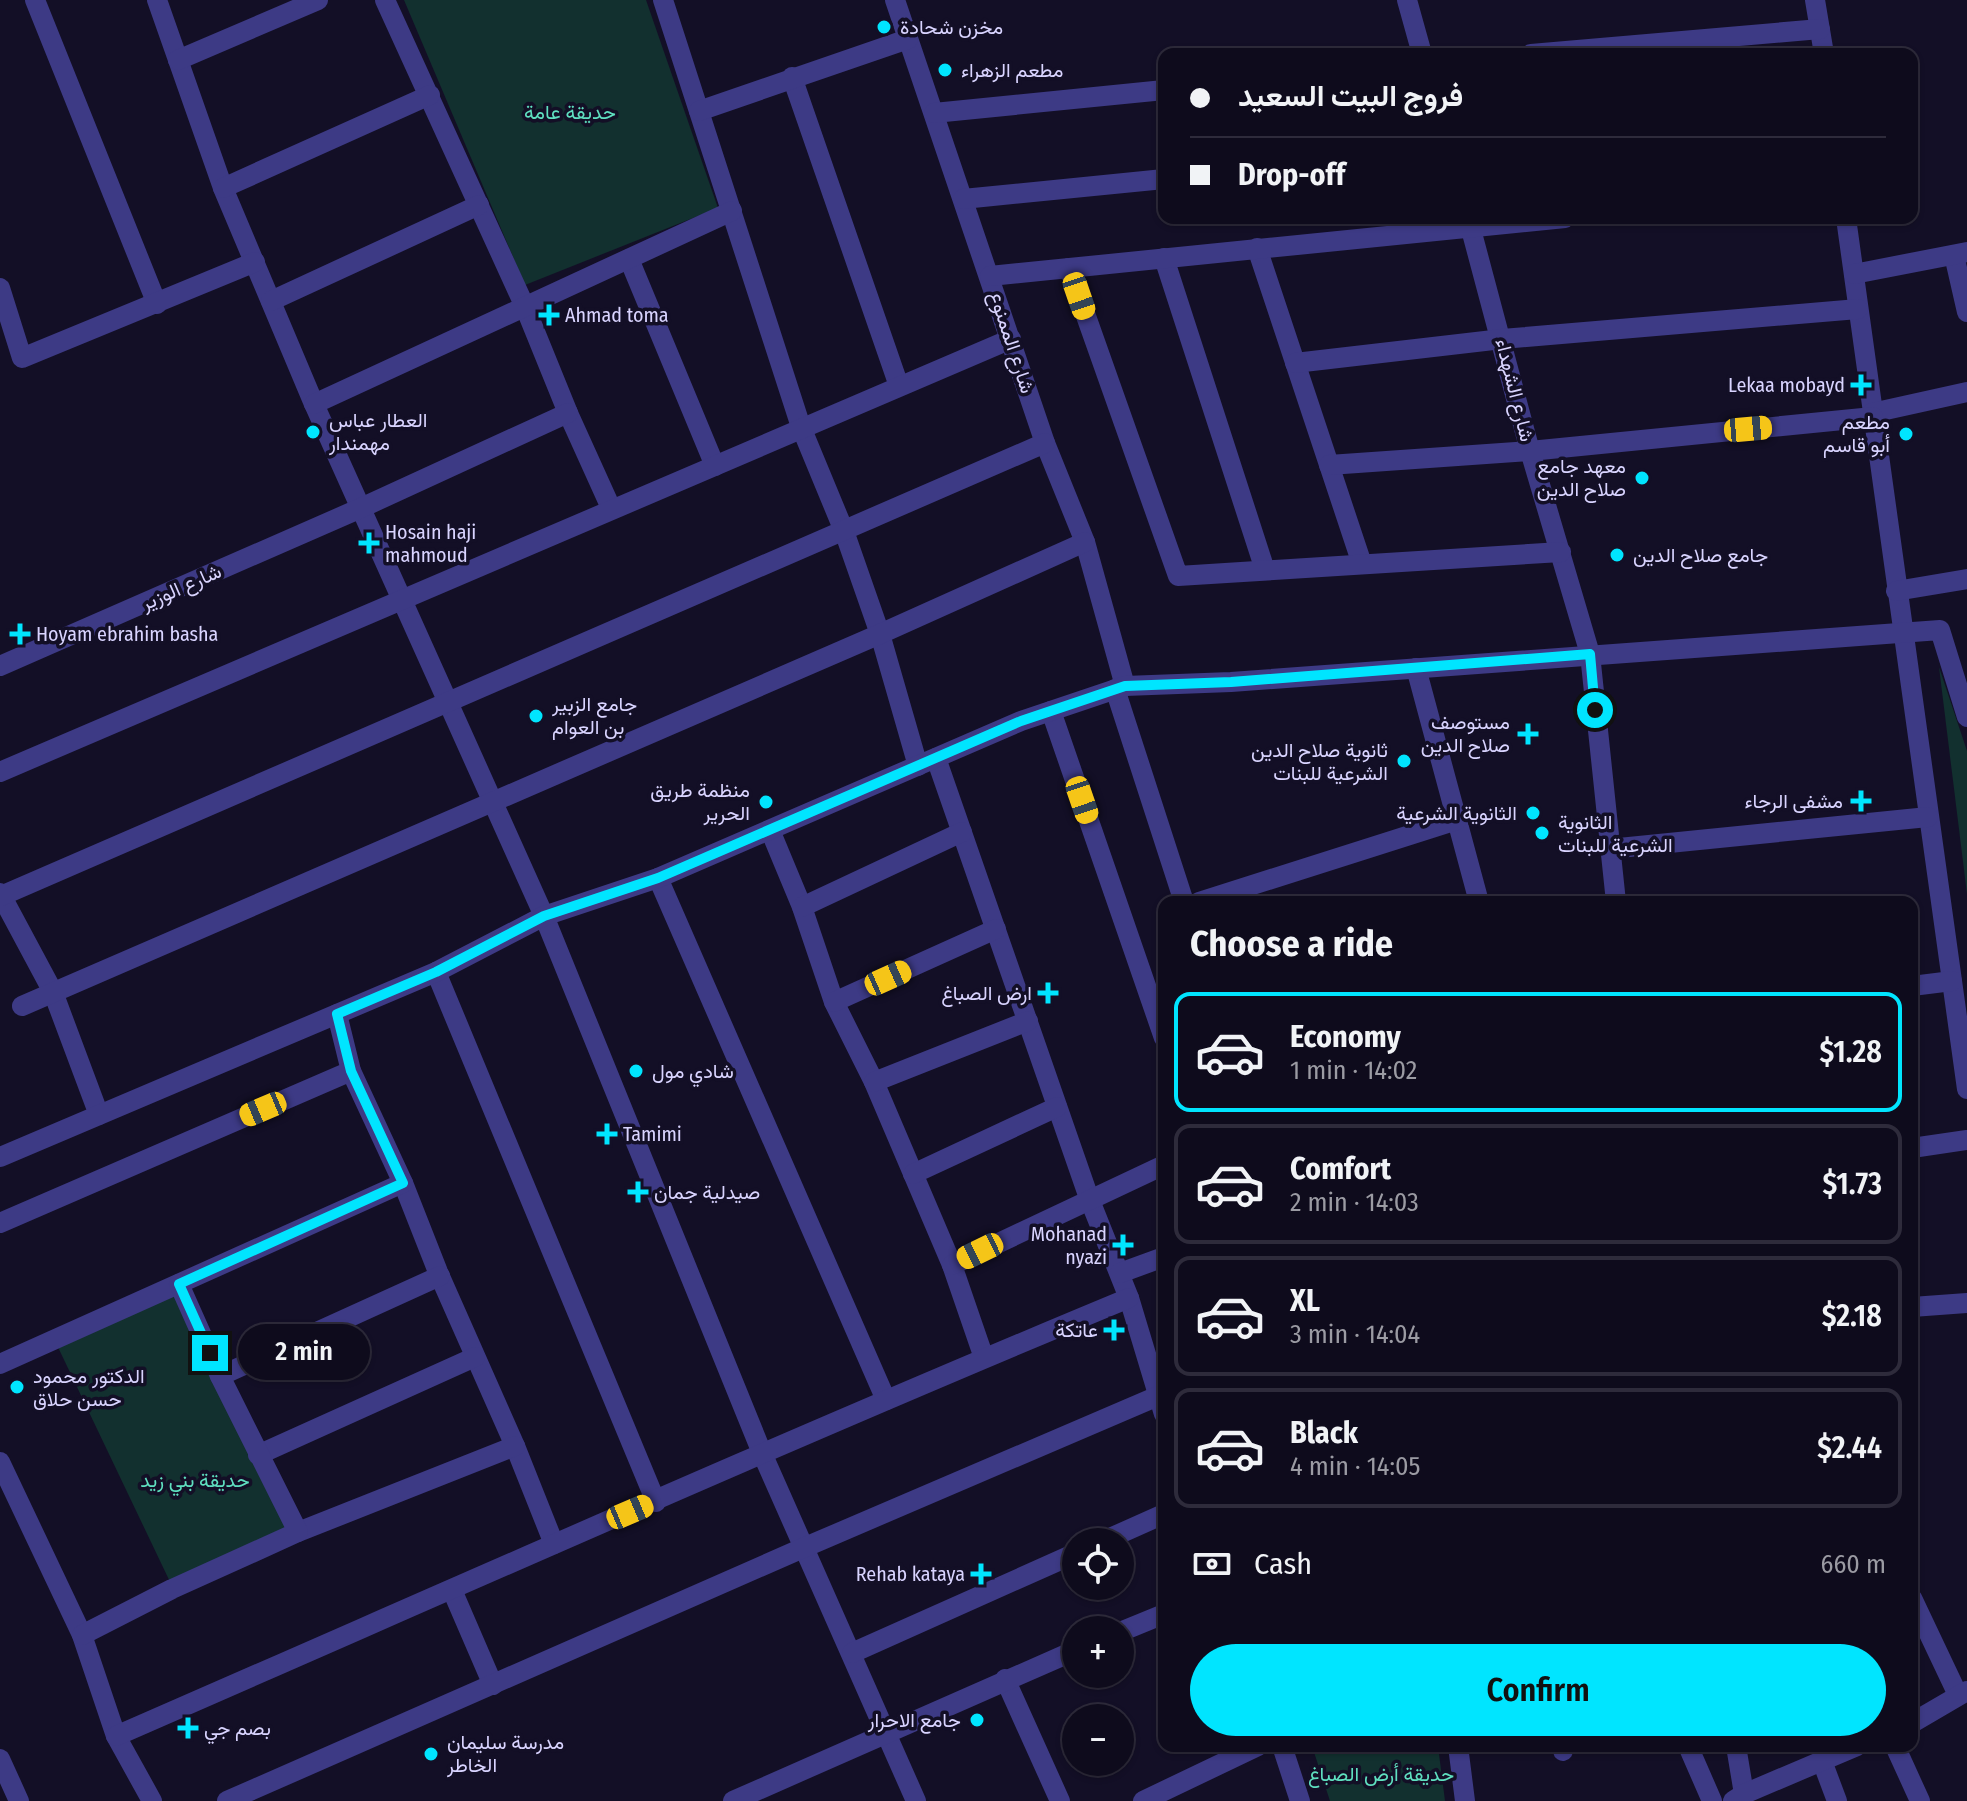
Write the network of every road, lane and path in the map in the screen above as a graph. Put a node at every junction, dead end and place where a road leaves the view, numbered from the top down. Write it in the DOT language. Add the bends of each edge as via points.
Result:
graph roads {
  1 [pos="35,0"];
  2 [pos="157,0"];
  3 [pos="318,0"];
  4 [pos="385,0"];
  5 [pos="895,0"];
  6 [pos="1407,0"];
  7 [pos="1815,0"];
  8 [pos="1829,0"];
  9 [pos="668,1"];
  10 [pos="1820,29"];
  11 [pos="908,39"];
  12 [pos="1420,48"];
  13 [pos="1600,48"];
  14 [pos="1823,48"];
  15 [pos="178,60"];
  16 [pos="792,77"];
  17 [pos="1158,91"];
  18 [pos="430,95"];
  19 [pos="699,111"];
  20 [pos="934,113"];
  21 [pos="1158,180"];
  22 [pos="223,188"];
  23 [pos="963,199"];
  24 [pos="479,205"];
  25 [pos="732,211"];
  26 [pos="1453,224"];
  27 [pos="1470,224"];
  28 [pos="1847,224"];
  29 [pos="1257,248"];
  30 [pos="1960,254"];
  31 [pos="1164,258"];
  32 [pos="629,259"];
  33 [pos="255,262"];
  34 [pos="1069,268"];
  35 [pos="1854,274"];
  36 [pos="990,276"];
  37 [pos="0,288"];
  38 [pos="271,301"];
  39 [pos="157,304"];
  40 [pos="525,307"];
  41 [pos="1858,309"];
  42 [pos="1967,312"];
  43 [pos="1011,339"];
  44 [pos="1502,339"];
  45 [pos="1295,363"];
  46 [pos="899,386"];
  47 [pos="1967,392"];
  48 [pos="314,404"];
  49 [pos="568,413"];
  50 [pos="1873,415"];
  51 [pos="801,427"];
  52 [pos="1045,443"];
  53 [pos="1530,451"];
  54 [pos="1329,465"];
  55 [pos="715,466"];
  56 [pos="361,508"];
  57 [pos="611,508"];
  58 [pos="844,531"];
  59 [pos="1085,542"];
  60 [pos="1561,552"];
  61 [pos="1362,564"];
  62 [pos="1265,570"];
  63 [pos="1967,579"];
  64 [pos="1896,591"];
  65 [pos="403,601"];
  66 [pos="1902,633"];
  67 [pos="880,634"];
  68 [pos="1590,654"];
  69 [pos="0,666"];
  70 [pos="1416,668"];
  71 [pos="1120,688"];
  72 [pos="447,701"];
  73 [pos="1051,711"];
  74 [pos="1967,717"];
  75 [pos="927,762"];
  76 [pos="0,772"];
  77 [pos="495,802"];
  78 [pos="1928,817"];
  79 [pos="1457,820"];
  80 [pos="770,830"];
  81 [pos="962,832"];
  82 [pos="1609,849"];
  83 [pos="658,878"];
  84 [pos="1,894"];
  85 [pos="1182,896"];
  86 [pos="1218,896"];
  87 [pos="1477,896"];
  88 [pos="1615,896"];
  89 [pos="802,907"];
  90 [pos="544,916"];
  91 [pos="996,929"];
  92 [pos="436,972"];
  93 [pos="1952,981"];
  94 [pos="1918,985"];
  95 [pos="53,992"];
  96 [pos="834,1002"];
  97 [pos="22,1006"];
  98 [pos="337,1014"];
  99 [pos="1028,1021"];
  100 [pos="1158,1021"];
  101 [pos="351,1071"];
  102 [pos="874,1082"];
  103 [pos="1967,1089"];
  104 [pos="1057,1107"];
  105 [pos="99,1115"];
  106 [pos="1967,1140"];
  107 [pos="1918,1147"];
  108 [pos="0,1157"];
  109 [pos="1158,1168"];
  110 [pos="913,1174"];
  111 [pos="403,1183"];
  112 [pos="1089,1198"];
  113 [pos="0,1223"];
  114 [pos="1158,1259"];
  115 [pos="952,1265"];
  116 [pos="1120,1273"];
  117 [pos="440,1276"];
  118 [pos="179,1284"];
  119 [pos="1129,1298"];
  120 [pos="1967,1303"];
  121 [pos="1918,1307"];
  122 [pos="475,1357"];
  123 [pos="984,1358"];
  124 [pos="0,1364"];
  125 [pos="1158,1370"];
  126 [pos="220,1376"];
  127 [pos="886,1400"];
  128 [pos="1158,1406"];
  129 [pos="515,1446"];
  130 [pos="762,1453"];
  131 [pos="258,1455"];
  132 [pos="0,1462"];
  133 [pos="656,1502"];
  134 [pos="1158,1517"];
  135 [pos="1132,1528"];
  136 [pos="298,1532"];
  137 [pos="554,1544"];
  138 [pos="803,1548"];
  139 [pos="1062,1559"];
  140 [pos="452,1590"];
  141 [pos="1918,1609"];
  142 [pos="1158,1616"];
  143 [pos="1134,1626"];
  144 [pos="82,1635"];
  145 [pos="852,1653"];
  146 [pos="1062,1656"];
  147 [pos="1005,1679"];
  148 [pos="493,1685"];
  149 [pos="1962,1693"];
  150 [pos="1918,1719"];
  151 [pos="886,1732"];
  152 [pos="116,1736"];
  153 [pos="1245,1752"];
  154 [pos="1284,1752"];
  155 [pos="1459,1752"];
  156 [pos="1691,1752"];
  157 [pos="1736,1752"];
  158 [pos="1843,1752"];
  159 [pos="1898,1752"];
  160 [pos="0,1759"];
  161 [pos="1822,1761"];
  162 [pos="1052,1798"];
  163 [pos="1738,1798"];
  164 [pos="19,1801"];
  165 [pos="152,1801"];
  166 [pos="227,1801"];
  167 [pos="733,1801"];
  168 [pos="916,1801"];
  169 [pos="1143,1801"];
  170 [pos="1300,1801"];
  171 [pos="1465,1801"];
  172 [pos="1712,1801"];
  173 [pos="1837,1801"];
  174 [pos="1920,1801"];
  1 -- 39 [label="street"];
  2 -- 15 [label="street"];
  3 -- 15 [label="street"];
  4 -- 18 [label="street"];
  5 -- 11 [label="street, شارع الممنوع"];
  6 -- 12 [label="street"];
  7 -- 10 [label="street"];
  8 -- 10 [label="street"];
  9 -- 19 [label="street"];
  10 -- 13 [label="street"];
  10 -- 14 [label="street"];
  11 -- 16 [label="street"];
  11 -- 20 [label="street, شارع الممنوع"];
  15 -- 22 [label="street"];
  16 -- 19 [label="street"];
  16 -- 46 [label="street"];
  17 -- 20 [label="street"];
  18 -- 22 [label="street"];
  18 -- 24 [label="street"];
  19 -- 25 [label="street"];
  20 -- 23 [label="street, شارع الممنوع"];
  21 -- 23 [label="street"];
  22 -- 33 [label="street"];
  23 -- 36 [label="street, شارع الممنوع"];
  24 -- 38 [label="street"];
  24 -- 40 [label="street"];
  25 -- 32 [label="street"];
  25 -- 51 [label="street"];
  26 -- 29 [label="street"];
  27 -- 44 [label="street, شارع الشهداء"];
  28 -- 35 [label="street"];
  29 -- 31 [label="street"];
  29 -- 45 [label="street"];
  30 -- 35 [label="street"];
  30 -- 42 [label="street"];
  31 -- 34 [label="street"];
  31 -- 62 [label="street"];
  32 -- 40 [label="street"];
  32 -- 55 [label="street"];
  33 -- 38 [label="street"];
  33 -- 39 [label="street"];
  34 -- 36 [label="street"];
  34 -- 62 [label="street" via="1178,576"];
  35 -- 41 [label="street"];
  36 -- 43 [label="street, شارع الممنوع"];
  37 -- 39 [label="street" via="22,358"];
  38 -- 48 [label="street"];
  40 -- 48 [label="street"];
  40 -- 49 [label="street"];
  41 -- 44 [label="street"];
  41 -- 50 [label="street"];
  43 -- 46 [label="street"];
  43 -- 52 [label="street, شارع الممنوع"];
  44 -- 45 [label="street"];
  44 -- 53 [label="street, شارع الشهداء"];
  45 -- 54 [label="street"];
  46 -- 51 [label="street"];
  47 -- 50 [label="street"];
  48 -- 56 [label="street"];
  49 -- 56 [label="street, شارع الوزير"];
  49 -- 57 [label="street"];
  50 -- 53 [label="street"];
  50 -- 64 [label="street"];
  51 -- 55 [label="street"];
  51 -- 58 [label="street"];
  52 -- 58 [label="street"];
  52 -- 59 [label="street, شارع الممنوع"];
  53 -- 54 [label="street"];
  53 -- 60 [label="street, شارع الشهداء"];
  54 -- 61 [label="street"];
  55 -- 57 [label="street"];
  56 -- 65 [label="street"];
  56 -- 69 [label="street, شارع الوزير"];
  57 -- 65 [label="street"];
  58 -- 67 [label="street"];
  58 -- 72 [label="street"];
  59 -- 67 [label="street"];
  59 -- 71 [label="street, شارع الممنوع"];
  60 -- 61 [label="street"];
  60 -- 68 [label="street, شارع الشهداء"];
  61 -- 62 [label="street"];
  63 -- 64 [label="street"];
  64 -- 66 [label="street"];
  65 -- 72 [label="street"];
  65 -- 76 [label="street"];
  66 -- 68 [label="street"];
  66 -- 74 [label="street" via="1940,630"];
  66 -- 78 [label="street"];
  67 -- 75 [label="street"];
  67 -- 77 [label="street"];
  68 -- 70 [label="street"];
  68 -- 82 [label="street, شارع الشهداء"];
  70 -- 71 [label="street"];
  70 -- 79 [label="street"];
  71 -- 73 [label="street"];
  71 -- 85 [label="street, شارع الممنوع"];
  72 -- 77 [label="street"];
  72 -- 84 [label="street"];
  73 -- 75 [label="street"];
  73 -- 100 [label="street"];
  75 -- 80 [label="street"];
  75 -- 81 [label="street"];
  77 -- 90 [label="street"];
  77 -- 95 [label="street"];
  78 -- 82 [label="street"];
  78 -- 93 [label="street"];
  79 -- 86 [label="street"];
  79 -- 87 [label="street"];
  80 -- 83 [label="street"];
  80 -- 89 [label="street"];
  81 -- 89 [label="street"];
  81 -- 91 [label="street"];
  82 -- 88 [label="street, شارع الشهداء"];
  83 -- 90 [label="street"];
  83 -- 127 [label="street"];
  84 -- 95 [label="street"];
  89 -- 96 [label="street"];
  90 -- 92 [label="street"];
  90 -- 130 [label="street"];
  91 -- 96 [label="street"];
  91 -- 99 [label="street"];
  92 -- 98 [label="street"];
  92 -- 133 [label="street"];
  93 -- 94 [label="street"];
  93 -- 103 [label="street"];
  95 -- 97 [label="street"];
  95 -- 105 [label="street"];
  96 -- 102 [label="street"];
  98 -- 101 [label="street"];
  98 -- 105 [label="street"];
  99 -- 102 [label="street"];
  99 -- 104 [label="street"];
  101 -- 111 [label="street"];
  101 -- 113 [label="street"];
  102 -- 110 [label="street"];
  104 -- 110 [label="street"];
  104 -- 112 [label="street"];
  105 -- 108 [label="street"];
  106 -- 107 [label="street"];
  109 -- 112 [label="street"];
  110 -- 115 [label="street"];
  111 -- 117 [label="street"];
  111 -- 118 [label="street"];
  112 -- 115 [label="street"];
  112 -- 116 [label="street"];
  114 -- 116 [label="street"];
  115 -- 123 [label="street"];
  116 -- 119 [label="street"];
  117 -- 122 [label="street"];
  117 -- 126 [label="street"];
  118 -- 124 [label="street"];
  118 -- 126 [label="street"];
  119 -- 123 [label="street"];
  119 -- 125 [label="street"];
  120 -- 121 [label="street"];
  122 -- 129 [label="street"];
  122 -- 131 [label="street"];
  123 -- 127 [label="street"];
  126 -- 131 [label="street"];
  127 -- 130 [label="street"];
  128 -- 138 [label="street"];
  129 -- 136 [label="street"];
  129 -- 137 [label="street"];
  130 -- 133 [label="street"];
  130 -- 138 [label="street"];
  131 -- 136 [label="street"];
  132 -- 144 [label="street"];
  133 -- 137 [label="street"];
  134 -- 135 [label="street"];
  136 -- 144 [label="street"];
  137 -- 140 [label="street"];
  138 -- 145 [label="street"];
  138 -- 148 [label="street"];
  139 -- 145 [label="street"];
  140 -- 148 [label="street"];
  140 -- 152 [label="street"];
  141 -- 149 [label="street"];
  142 -- 143 [label="street"];
  144 -- 152 [label="street"];
  145 -- 151 [label="street"];
  146 -- 147 [label="street"];
  147 -- 151 [label="street"];
  147 -- 162 [label="street"];
  148 -- 166 [label="street"];
  149 -- 150 [label="street"];
  151 -- 167 [label="street"];
  151 -- 168 [label="street"];
  152 -- 165 [label="street"];
  153 -- 169 [label="street"];
  154 -- 170 [label="street"];
  155 -- 171 [label="street"];
  156 -- 172 [label="street"];
  157 -- 163 [label="street"];
  158 -- 161 [label="street"];
  159 -- 174 [label="street"];
  160 -- 164 [label="street"];
  161 -- 163 [label="street"];
  161 -- 173 [label="street"];
}
